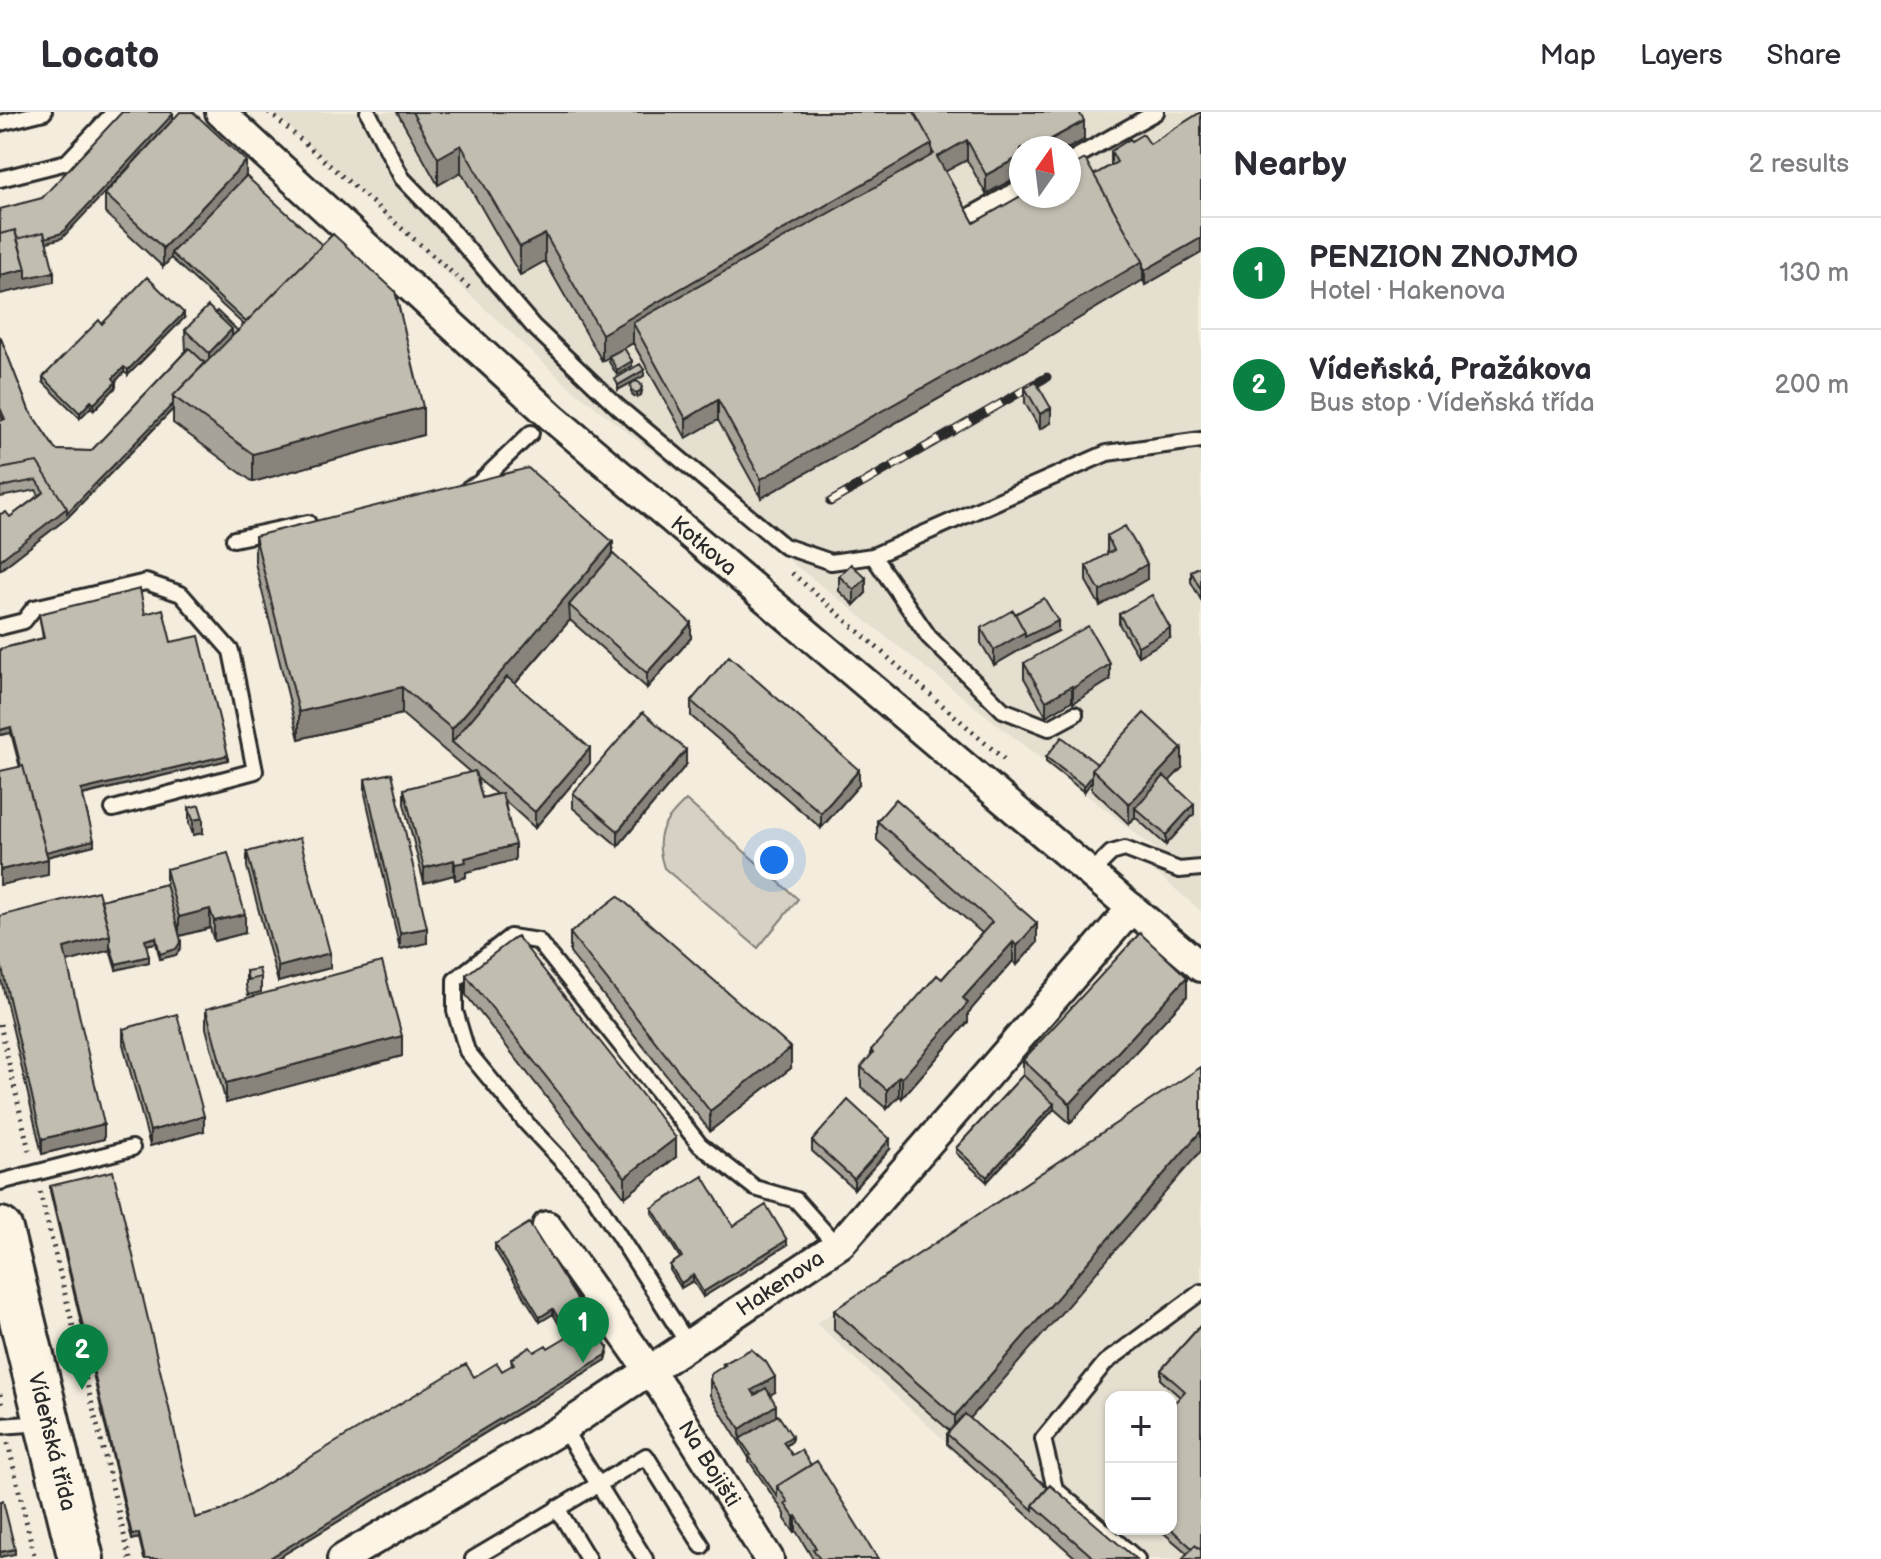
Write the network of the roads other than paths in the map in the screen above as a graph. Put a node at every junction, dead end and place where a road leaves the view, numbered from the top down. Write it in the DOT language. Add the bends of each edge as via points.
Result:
graph roads {
  1 [pos="44,112"];
  2 [pos="114,112"];
  3 [pos="220,112"];
  4 [pos="368,112"];
  5 [pos="1156,112"];
  6 [pos="0,123"];
  7 [pos="1081,154"];
  8 [pos="0,179"];
  9 [pos="1009,194"];
  10 [pos="973,214"];
  11 [pos="531,433"];
  12 [pos="1201,440"];
  13 [pos="458,491"];
  14 [pos="325,519"];
  15 [pos="234,539"];
  16 [pos="873,556"];
  17 [pos="0,627"];
  18 [pos="1075,714"];
  19 [pos="113,809"];
  20 [pos="1201,868"];
  21 [pos="1091,873"];
  22 [pos="1132,908"];
  23 [pos="1201,967"];
  24 [pos="132,1148"];
  25 [pos="0,1182"];
  26 [pos="547,1226"];
  27 [pos="0,1230"];
  28 [pos="837,1246"];
  29 [pos="1201,1292"];
  30 [pos="688,1344"];
  31 [pos="648,1370"];
  32 [pos="18,1425"];
  33 [pos="563,1428"];
  34 [pos="597,1484"];
  35 [pos="557,1508"];
  36 [pos="702,1546"];
  37 [pos="81,1559"];
  38 [pos="342,1559"];
  39 [pos="473,1559"];
  40 [pos="588,1559"];
  41 [pos="645,1559"];
  42 [pos="769,1559"];
  43 [pos="1137,1559"];
  1 -- 6 [label="lane"];
  2 -- 8 [label="lane" via="67,162"];
  3 -- 21 [label="street, Kotkova" via="554,419"];
  4 -- 16 [label="lane" via="402,178 533,326 618,407 784,546 831,562"];
  5 -- 7 [label="lane"];
  9 -- 10 [label="lane"];
  11 -- 13 [label="lane" via="478,484"];
  12 -- 16 [label="lane" via="1107,453"];
  14 -- 15 [label="lane"];
  16 -- 18 [label="lane" via="929,637 1003,710 1049,728"];
  17 -- 19 [label="lane" via="24,621 34,608 146,582 181,594 231,651 255,771"];
  20 -- 21 [label="lane" via="1179,870 1125,849 1111,853"];
  21 -- 22 [label="street, Kotkova"];
  22 -- 23 [label="street, Kotkova"];
  22 -- 28 [label="street, Hakenova"];
  24 -- 25 [label="lane"];
  26 -- 31 [label="street, Na Bojišti"];
  27 -- 32 [label="main road, Vídeňská třída"];
  28 -- 30 [label="street, Hakenova"];
  28 -- 30 [label="lane" via="796,1200 755,1188 700,1145 538,941 510,937 455,980 455,1011 467,1051 591,1192"];
  29 -- 43 [label="lane" via="1105,1363 1043,1439 1055,1489"];
  30 -- 31 [label="street, Hakenova"];
  31 -- 33 [label="street, Hakenova"];
  31 -- 42 [label="street, Na Bojišti"];
  32 -- 37 [label="main road, Vídeňská třída"];
  33 -- 34 [label="lane"];
  33 -- 38 [label="street, Hakenova"];
  34 -- 35 [label="lane"];
  34 -- 36 [label="lane" via="646,1456"];
  34 -- 41 [label="lane"];
  35 -- 39 [label="lane"];
  35 -- 40 [label="lane"];
}
